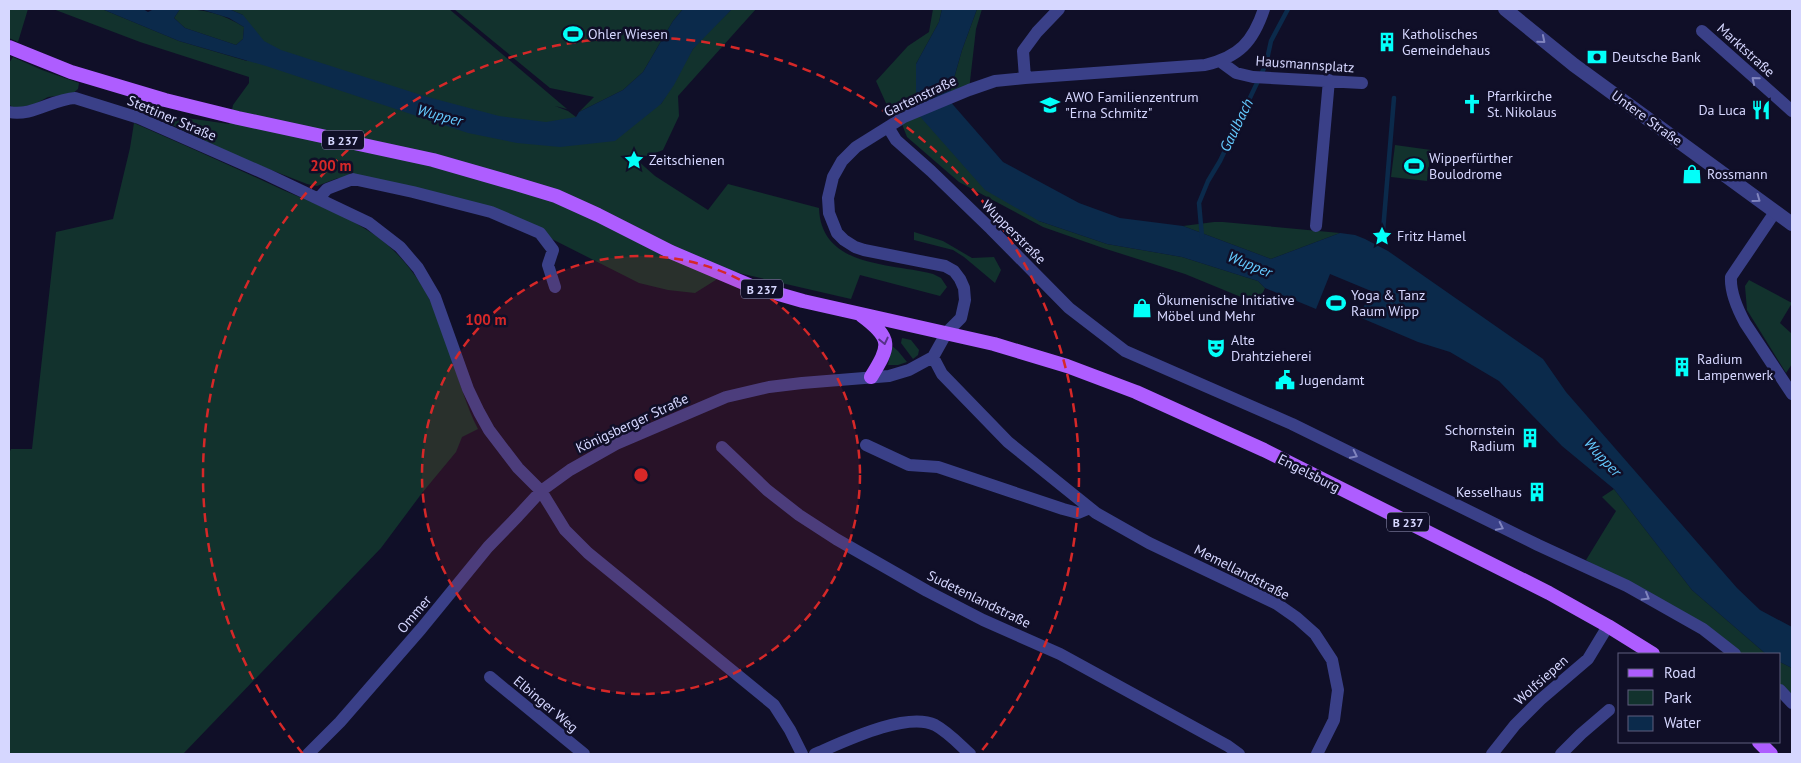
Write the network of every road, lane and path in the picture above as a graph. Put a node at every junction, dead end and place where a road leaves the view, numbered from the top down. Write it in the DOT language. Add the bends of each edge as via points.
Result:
graph roads {
  1 [pos="1059,9"];
  2 [pos="1264,9"];
  3 [pos="1505,9"];
  4 [pos="1702,31"];
  5 [pos="9,47"];
  6 [pos="1221,62"];
  7 [pos="1025,78"];
  8 [pos="1329,80"];
  9 [pos="1362,83"];
  10 [pos="9,112"];
  11 [pos="1792,112"];
  12 [pos="888,127"];
  13 [pos="319,198"];
  14 [pos="1775,212"];
  15 [pos="1792,224"];
  16 [pos="1316,226"];
  17 [pos="555,287"];
  18 [pos="858,313"];
  19 [pos="947,332"];
  20 [pos="933,357"];
  21 [pos="871,377"];
  22 [pos="1792,394"];
  23 [pos="866,445"];
  24 [pos="722,447"];
  25 [pos="541,491"];
  26 [pos="1090,508"];
  27 [pos="1608,626"];
  28 [pos="1651,653"];
  29 [pos="1733,653"];
  30 [pos="490,677"];
  31 [pos="1781,691"];
  32 [pos="1792,704"];
  33 [pos="1609,710"];
  34 [pos="1760,743"];
  35 [pos="308,754"];
  36 [pos="584,754"];
  37 [pos="802,754"];
  38 [pos="815,754"];
  39 [pos="970,754"];
  40 [pos="1239,754"];
  41 [pos="1317,754"];
  42 [pos="1492,754"];
  43 [pos="1561,754"];
  44 [pos="1771,754"];
  1 -- 7 [label="street" via="1023,51"];
  2 -- 6 [label="street, Gartenstraße" via="1249,41"];
  3 -- 14 [label="street, Untere Straße, one-way" via="1574,65"];
  11 -- 4 [label="street, Marktstraße, one-way"];
  5 -- 18 [label="main road, B 237" via="71,72 165,100 433,160 548,194 751,286"];
  6 -- 7 [label="street, Gartenstraße" via="1205,66"];
  6 -- 8 [label="street, Hausmannsplatz" via="1236,73 1253,77"];
  7 -- 12 [label="street, Gartenstraße" via="995,81 904,117"];
  8 -- 9 [label="street, Hausmannsplatz"];
  8 -- 16 [label="street"];
  10 -- 13 [label="street, Stettiner Straße" via="24,113 68,98 98,104 139,118"];
  12 -- 19 [label="street, Gartenstraße" via="856,148 837,168 828,198 829,214 844,240 855,247 945,266 957,275 964,288 965,300 961,318"];
  12 -- 29 [label="street, Wupperstraße, one-way" via="896,140 931,170 1069,308 1125,351 1275,416 1627,586 1703,629"];
  13 -- 17 [label="street" via="327,189 352,179 490,212 540,233 553,250 548,265"];
  13 -- 25 [label="street, Stettiner Straße" via="378,229 418,268 435,297 478,412 518,468"];
  14 -- 15 [label="street, Untere Straße"];
  14 -- 22 [label="street" via="1731,277 1730,284 1739,313"];
  18 -- 19 [label="main road, B 237"];
  18 -- 21 [label="main road, one-way" via="878,328 886,342 884,355"];
  19 -- 20 [label="street"];
  19 -- 27 [label="main road, Engelsburg / B 237" via="1067,366 1200,420 1498,567"];
  20 -- 21 [label="street, Königsberger Straße" via="900,373"];
  20 -- 26 [label="street, Memellandstraße" via="942,374 1008,442"];
  21 -- 25 [label="street, Königsberger Straße" via="768,387 726,397 616,444"];
  23 -- 26 [label="street" via="909,465 938,468 1078,513"];
  24 -- 40 [label="street, Sudetenlandstraße" via="767,490 836,539 951,604 1060,654"];
  25 -- 35 [label="street, Ommer" via="488,547 346,715"];
  25 -- 37 [label="street" via="565,530 588,553 774,705"];
  26 -- 41 [label="street, Memellandstraße" via="1149,544 1277,604 1315,634 1332,660 1338,690 1334,720"];
  27 -- 28 [label="main road, Engelsburg / B 237"];
  27 -- 42 [label="street, Wolfsiepen" via="1588,659 1540,700"];
  30 -- 36 [label="street, Elbinger Weg"];
  31 -- 32 [label="street"];
  33 -- 43 [label="street"];
  34 -- 44 [label="main road"];
  38 -- 39 [label="street" via="876,728 911,722 934,724"];
}
